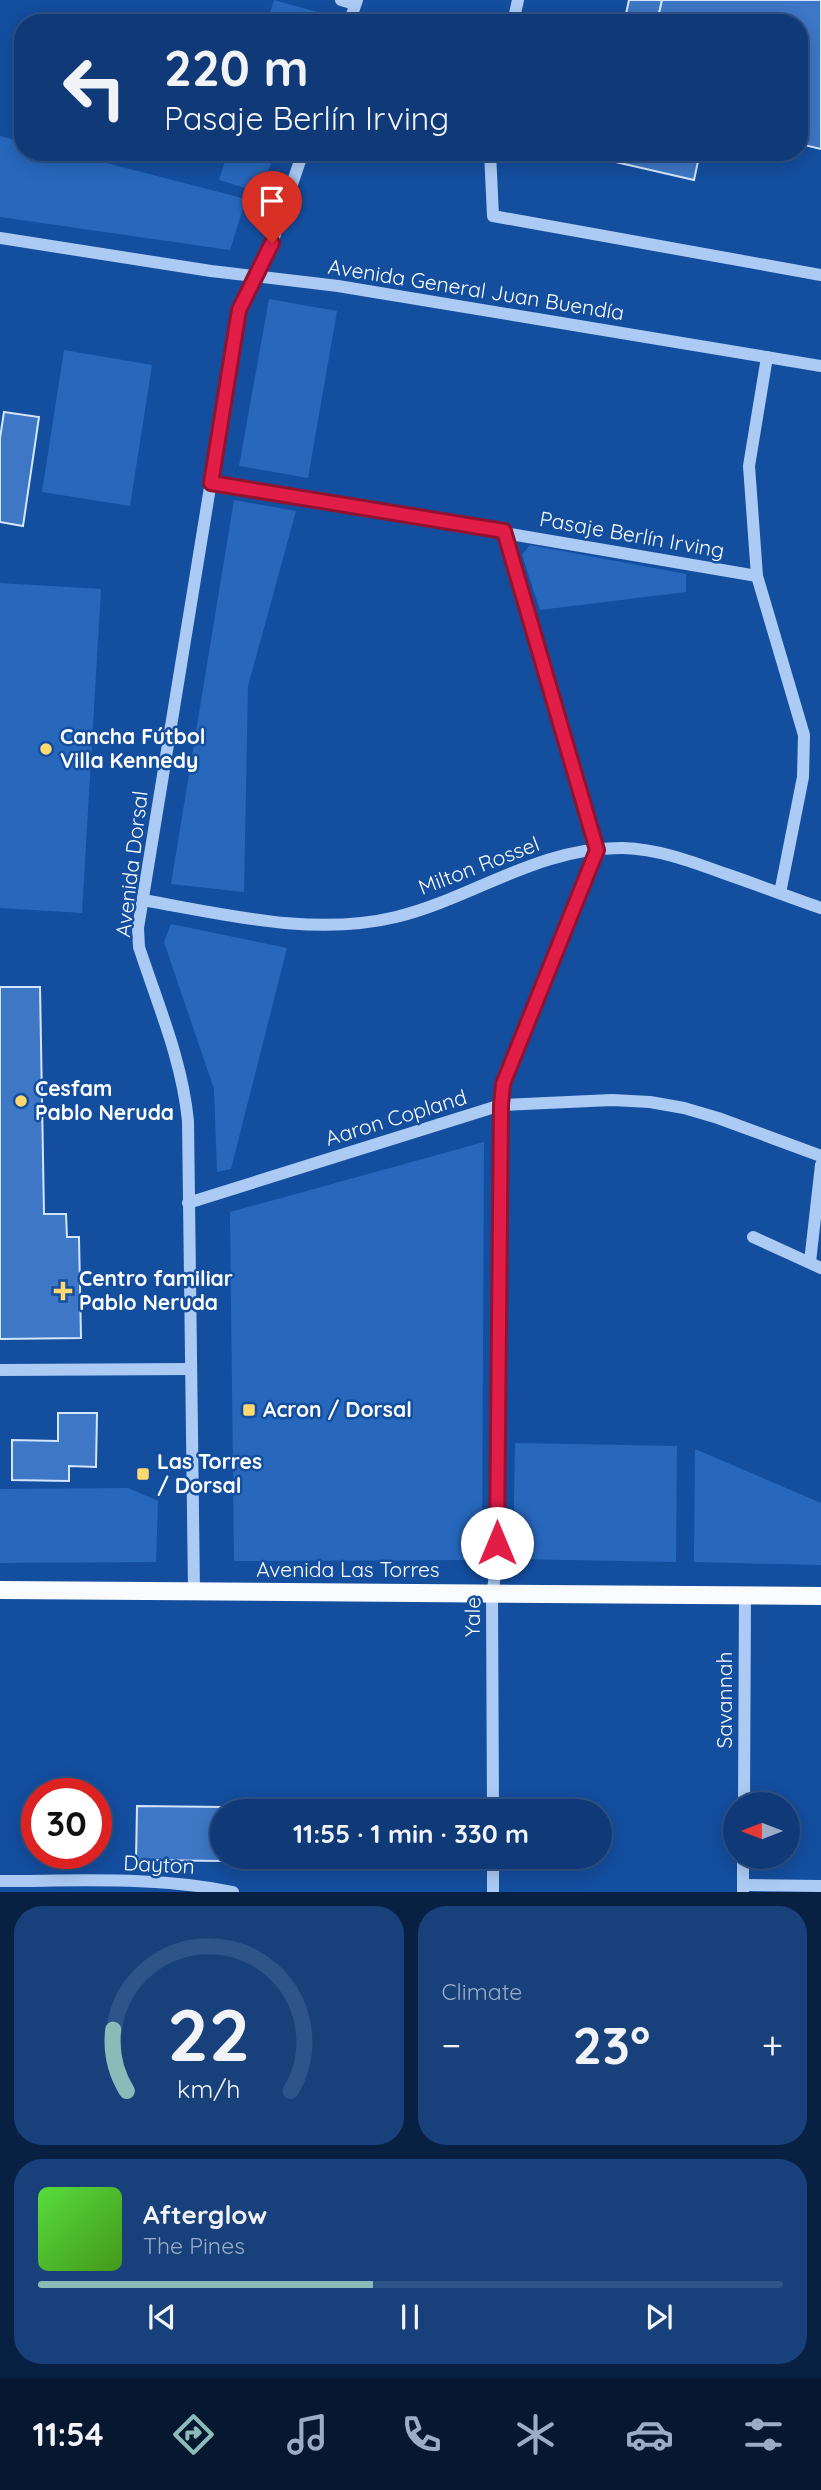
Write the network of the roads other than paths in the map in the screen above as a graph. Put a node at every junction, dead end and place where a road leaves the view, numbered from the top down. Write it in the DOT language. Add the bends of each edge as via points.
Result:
graph roads {
  1 [pos="341,0"];
  2 [pos="356,2"];
  3 [pos="300,161"];
  4 [pos="490,161"];
  5 [pos="0,238"];
  6 [pos="821,275"];
  7 [pos="254,276"];
  8 [pos="767,357"];
  9 [pos="821,366"];
  10 [pos="211,483"];
  11 [pos="504,531"];
  12 [pos="757,576"];
  13 [pos="597,850"];
  14 [pos="780,893"];
  15 [pos="143,900"];
  16 [pos="821,908"];
  17 [pos="501,1105"];
  18 [pos="821,1156"];
  19 [pos="821,1165"];
  20 [pos="188,1203"];
  21 [pos="753,1237"];
  22 [pos="815,1265"];
  23 [pos="191,1368"];
  24 [pos="0,1370"];
  25 [pos="0,1590"];
  26 [pos="194,1591"];
  27 [pos="492,1594"];
  28 [pos="745,1595"];
  29 [pos="821,1596"];
  30 [pos="744,1792"];
  31 [pos="493,1799"];
  32 [pos="493,1869"];
  33 [pos="743,1869"];
  34 [pos="0,1881"];
  35 [pos="821,1885"];
  36 [pos="743,1888"];
  37 [pos="233,1892"];
  38 [pos="493,1892"];
  1 -- 2 [label="street"];
  3 -- 7 [label="street, Avenida Dorsal" via="272,243"];
  4 -- 6 [label="street" via="493,216"];
  5 -- 7 [label="street, Avenida General Juan Buendía"];
  7 -- 8 [label="street, Avenida General Juan Buendía"];
  7 -- 10 [label="street, Avenida Dorsal" via="239,310"];
  8 -- 9 [label="street, Avenida General Juan Buendía"];
  8 -- 12 [label="street" via="748,466"];
  10 -- 11 [label="street, Pasaje Berlín Irving"];
  10 -- 15 [label="street, Avenida Dorsal"];
  11 -- 12 [label="street, Pasaje Berlín Irving"];
  11 -- 13 [label="street"];
  12 -- 14 [label="street" via="804,735 803,777"];
  13 -- 14 [label="street, Milton Rossel" via="623,848 673,855"];
  13 -- 15 [label="street, Milton Rossel" via="535,863 424,909 361,922 251,918"];
  13 -- 17 [label="street, Yale" via="510,1062"];
  14 -- 16 [label="street, Milton Rossel"];
  15 -- 20 [label="street, Avenida Dorsal" via="139,947 185,1092"];
  17 -- 18 [label="street, Aaron Copland" via="650,1102 718,1118"];
  17 -- 20 [label="street, Aaron Copland"];
  17 -- 27 [label="street, Yale" via="497,1564"];
  19 -- 22 [label="street"];
  20 -- 23 [label="street, Avenida Dorsal"];
  21 -- 22 [label="street"];
  23 -- 24 [label="street"];
  23 -- 26 [label="street, Avenida Dorsal"];
  25 -- 26 [label="main road, Avenida Las Torres"];
  26 -- 27 [label="main road, Avenida Las Torres"];
  27 -- 28 [label="main road, Avenida Las Torres"];
  27 -- 31 [label="street, Yale"];
  28 -- 29 [label="main road, Avenida Las Torres"];
  28 -- 30 [label="street, Savannah"];
  32 -- 38 [label="street"];
  33 -- 36 [label="street"];
  34 -- 37 [label="street, Dayton" via="178,1883"];
  35 -- 36 [label="street"];
}
